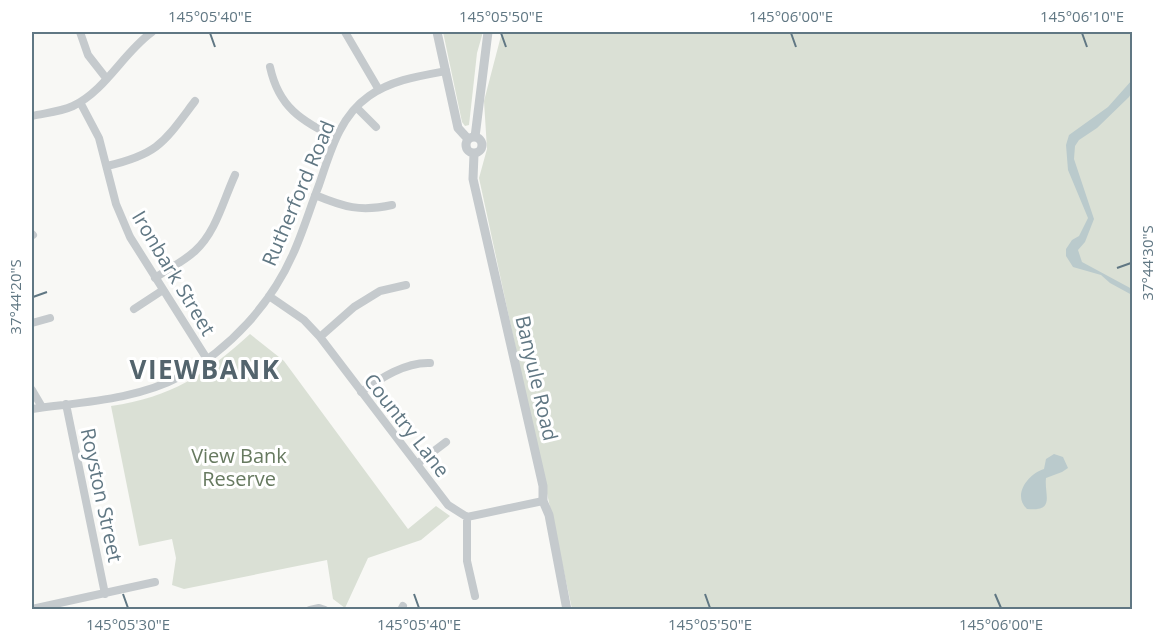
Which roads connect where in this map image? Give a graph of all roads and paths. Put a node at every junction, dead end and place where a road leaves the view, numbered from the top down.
1 (80, 32) edge
2 (152, 32) edge
3 (345, 32) edge
4 (437, 32) edge
5 (488, 32) edge
6 (270, 67) dead end
7 (446, 70) junction
8 (106, 78) junction
9 (379, 90) junction
10 (195, 101) dead end
11 (80, 102) junction
12 (357, 108) junction
13 (32, 116) edge
14 (376, 127) dead end
15 (336, 138) junction
16 (471, 138) junction
17 (107, 166) junction
18 (235, 175) dead end
19 (315, 195) junction
20 (392, 205) dead end
21 (155, 278) junction
22 (406, 285) dead end
23 (163, 290) junction
24 (269, 296) junction
25 (134, 309) dead end
26 (50, 318) dead end
27 (32, 323) edge
28 (320, 337) junction
29 (207, 360) junction
30 (430, 363) dead end
31 (32, 390) edge
32 (361, 392) junction
33 (66, 404) junction
34 (42, 407) junction
35 (32, 409) edge
36 (446, 442) dead end
37 (417, 464) junction
38 (543, 501) junction
39 (467, 517) junction
40 (155, 582) dead end
41 (105, 594) junction
42 (475, 596) dead end
43 (32, 609) edge
44 (309, 609) edge
45 (325, 609) edge
46 (567, 609) edge

1 - 8 street
2 - 8 street
3 - 9 street
4 - 7 street
5 - 16 street
6 - 15 street
7 - 9 street, Rutherford Road
7 - 16 street
8 - 11 street
9 - 12 street, Rutherford Road
10 - 17 street
11 - 13 street
11 - 17 street, Ironbark Street
12 - 14 street
12 - 15 street, Rutherford Road
15 - 19 street, Rutherford Road
16 - 38 street, Banyule Road
17 - 21 street, Ironbark Street
18 - 21 street
19 - 20 street
19 - 24 street, Rutherford Road
21 - 23 street, Ironbark Street
22 - 28 street
23 - 25 street
23 - 29 street, Ironbark Street
24 - 28 street, Country Lane
24 - 29 street, Rutherford Road
26 - 27 street
28 - 32 street, Country Lane
29 - 33 street, Rutherford Road
30 - 32 street
31 - 34 street
32 - 37 street, Country Lane
33 - 34 street, Rutherford Road
33 - 41 street, Royston Street
34 - 35 street, Rutherford Road
36 - 37 street
37 - 39 street, Country Lane
38 - 39 street
38 - 46 street, Banyule Road
39 - 42 street
40 - 41 street
41 - 43 street
44 - 45 street

